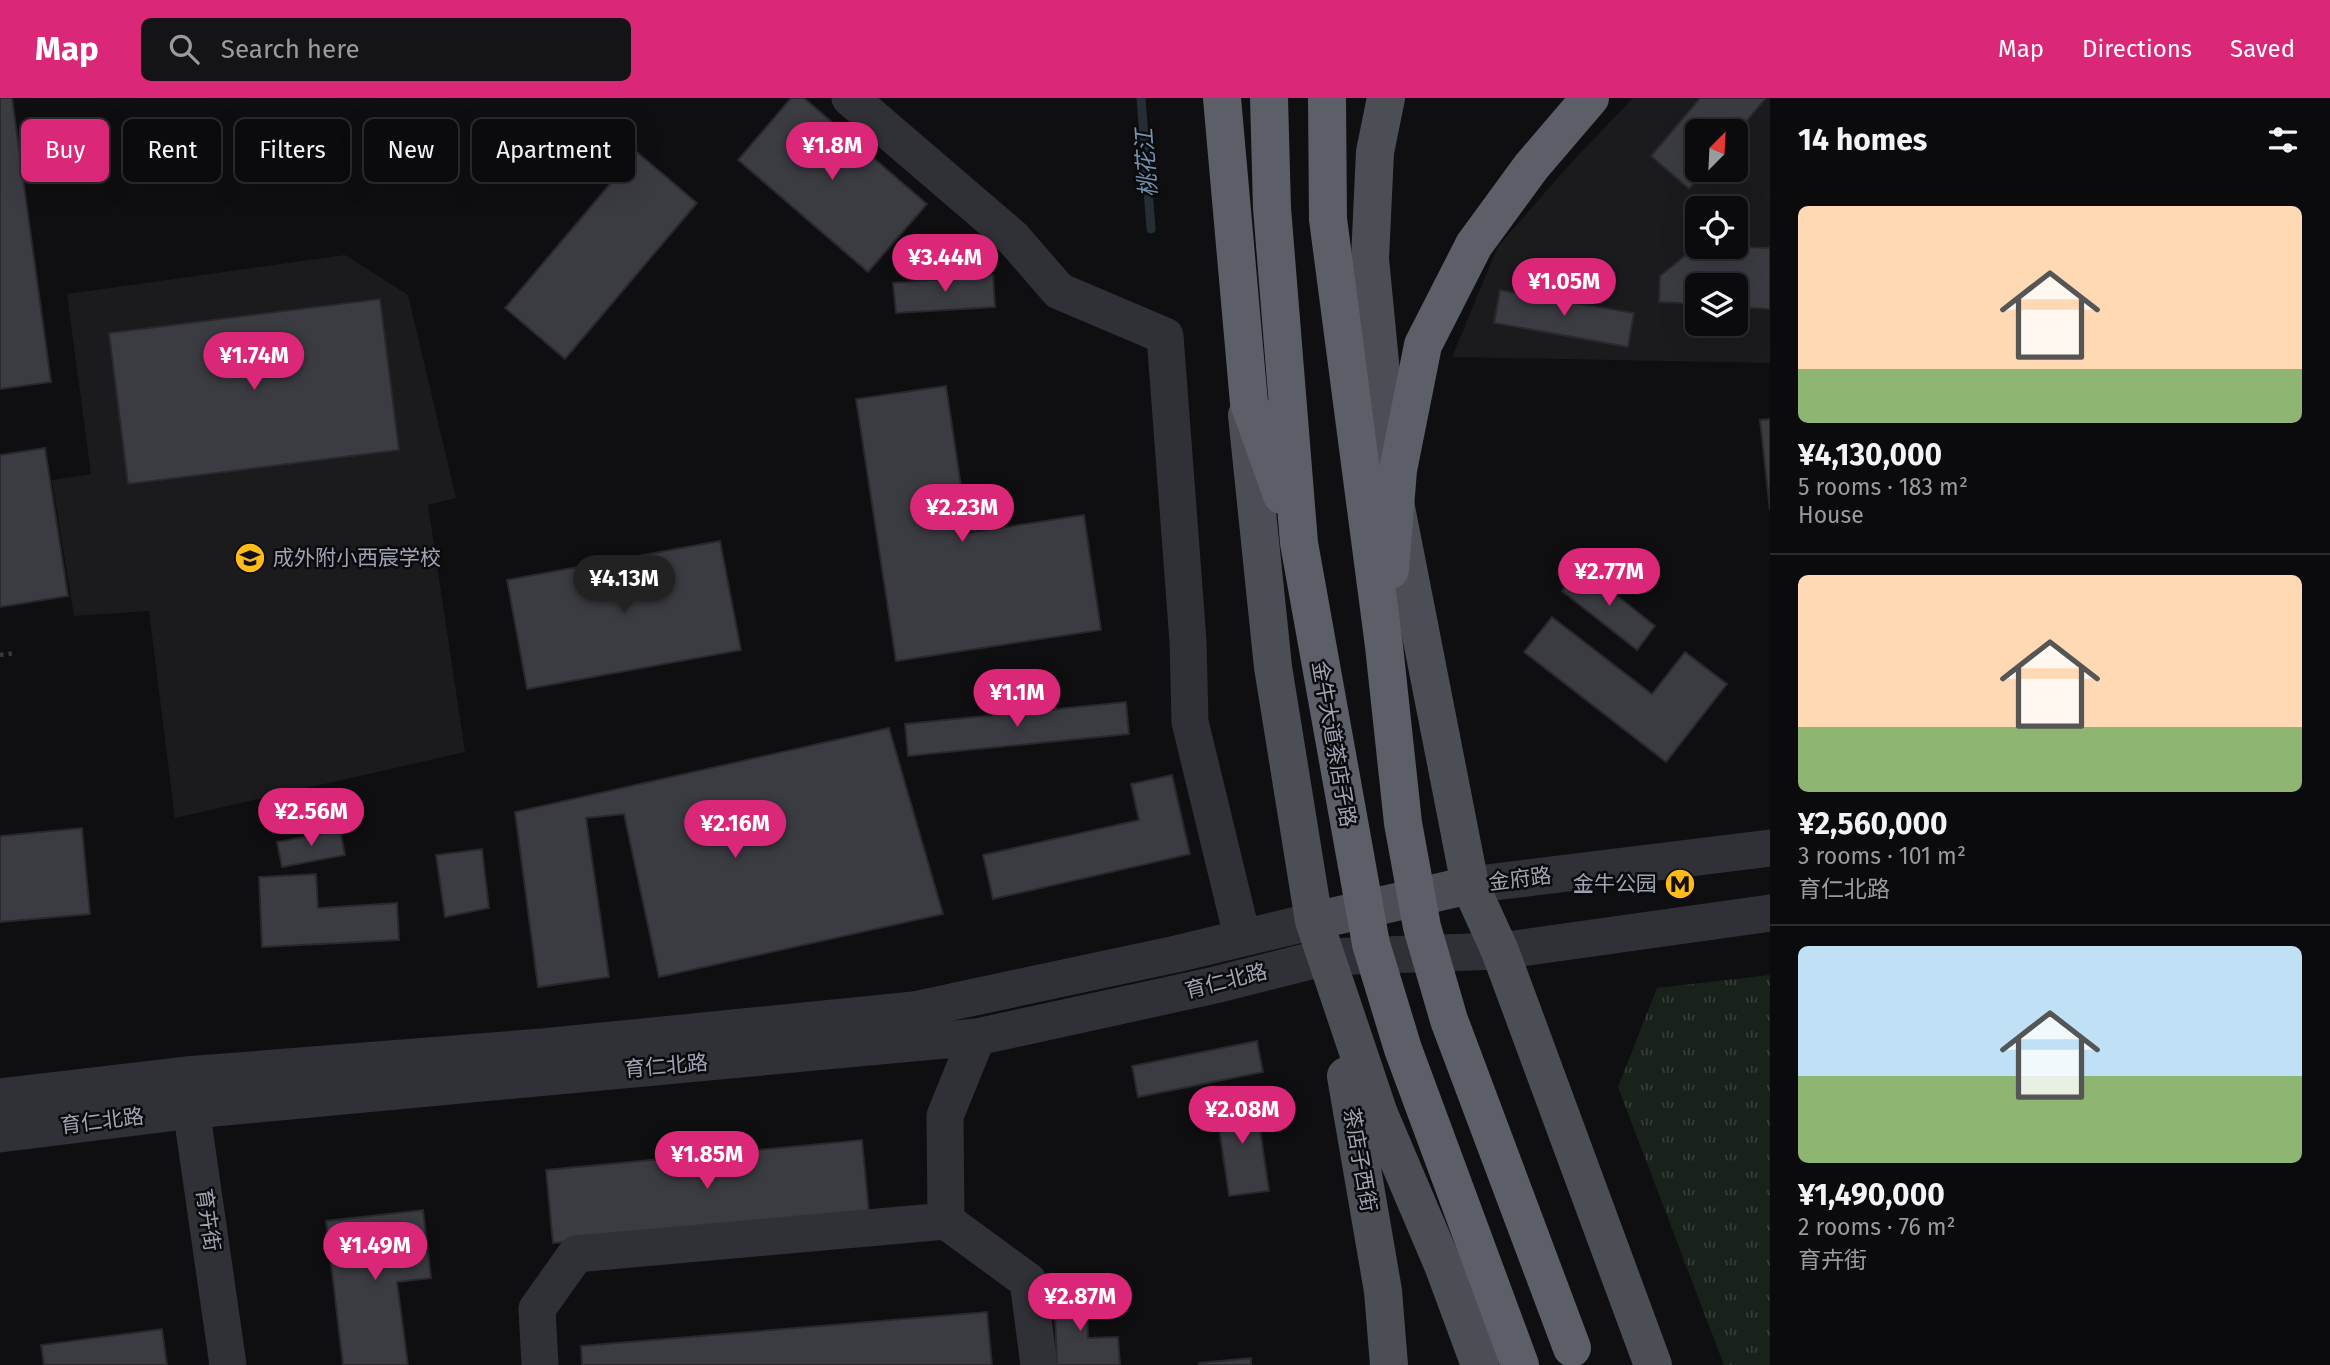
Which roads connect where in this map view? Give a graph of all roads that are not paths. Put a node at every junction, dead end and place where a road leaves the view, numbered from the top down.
1 (850, 98) edge
2 (1222, 98) edge
3 (1229, 98) edge
4 (1269, 98) edge
5 (1327, 98) edge
6 (1385, 98) edge
7 (1590, 98) edge
8 (1299, 543) junction
9 (1384, 646) junction
10 (1770, 848) edge
11 (1470, 885) junction
12 (1770, 912) edge
13 (1314, 921) junction
14 (1242, 936) junction
15 (1500, 951) junction
16 (1326, 957) junction
17 (977, 1037) junction
18 (189, 1093) junction
19 (0, 1097) edge
20 (0, 1134) edge
21 (946, 1221) junction
22 (1572, 1348) dead end
23 (228, 1365) edge
24 (540, 1365) edge
25 (1039, 1365) edge
26 (1389, 1365) edge
27 (1480, 1365) edge
28 (1520, 1365) edge
29 (1653, 1365) edge

1 - 14 street
2 - 8 highway, bridge
3 - 13 main road
4 - 8 highway, 金牛大道茶店子路, bridge
5 - 9 highway, bridge
6 - 11 main road
7 - 9 highway, bridge
8 - 28 highway, 金牛大道茶店子路, bridge
9 - 22 highway, bridge
10 - 11 street, 金府路
11 - 13 main road, 金府路
11 - 15 main road
12 - 15 street
13 - 14 street
13 - 16 main road
14 - 18 street
15 - 16 street
15 - 29 main road
16 - 17 street, 育仁北路
16 - 26 main road, 茶店子西街
16 - 27 main road
17 - 18 street, 育仁北路
17 - 21 street
18 - 19 street
18 - 20 street, 育仁北路
18 - 23 street, 育卉街
21 - 24 street
21 - 25 street

